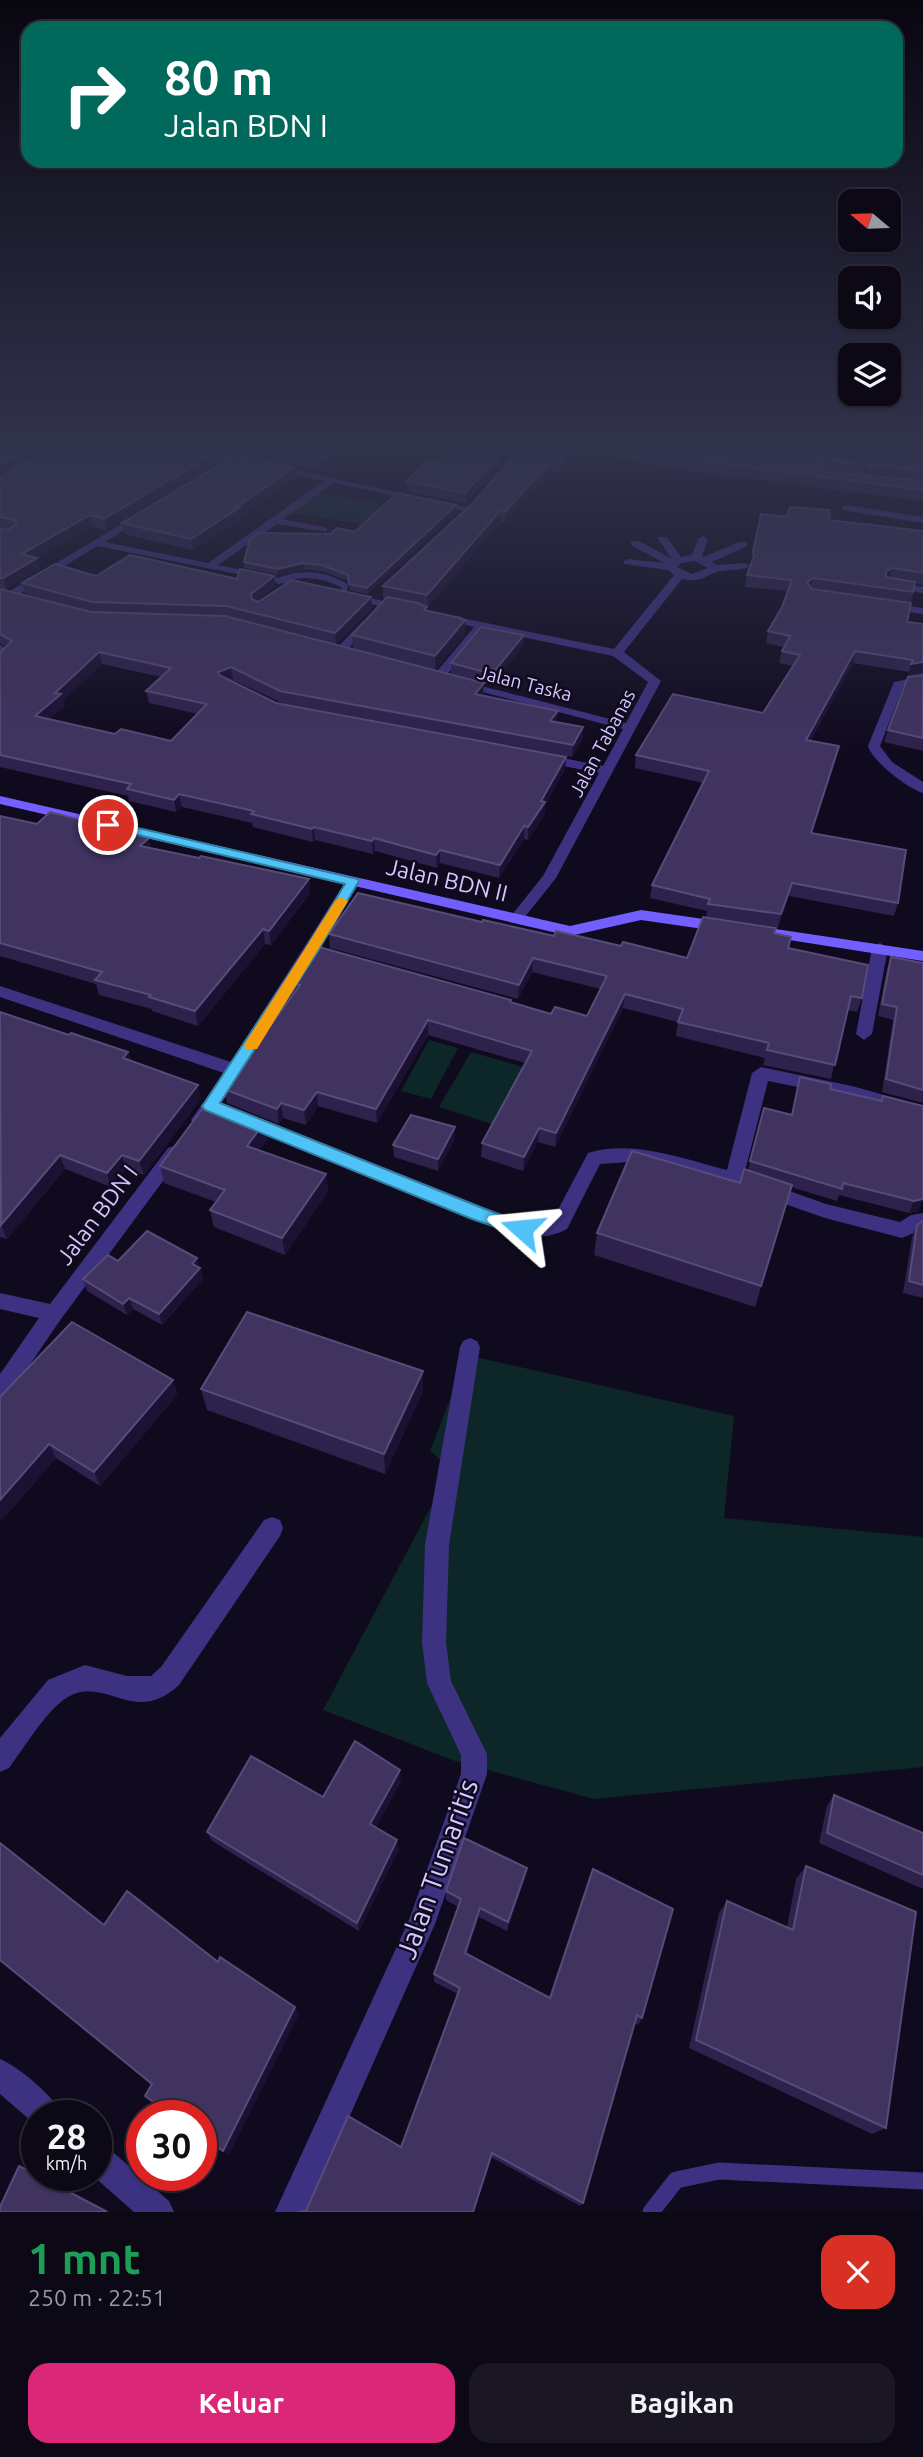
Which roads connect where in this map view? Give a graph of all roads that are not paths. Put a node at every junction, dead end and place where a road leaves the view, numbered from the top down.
1 (92, 545) edge
2 (107, 545) edge
3 (239, 545) edge
4 (639, 545) edge
5 (666, 545) edge
6 (704, 545) edge
7 (740, 545) edge
8 (628, 562) dead end
9 (705, 562) junction
10 (210, 566) junction
11 (675, 566) junction
12 (745, 566) dead end
13 (890, 585) edge
14 (923, 590) edge
15 (380, 591) dead end
16 (4, 595) edge
17 (371, 600) junction
18 (32, 602) edge
19 (385, 604) junction
20 (885, 606) edge
21 (923, 611) edge
22 (481, 626) junction
23 (0, 649) edge
24 (340, 651) edge
25 (617, 653) junction
26 (0, 661) edge
27 (923, 680) edge
28 (632, 728) junction
29 (527, 755) edge
30 (882, 761) junction
31 (923, 768) edge
32 (608, 771) junction
33 (923, 789) edge
34 (0, 800) edge
35 (353, 881) junction
36 (516, 919) junction
37 (880, 948) junction
38 (923, 956) edge
39 (0, 991) edge
40 (864, 1034) dead end
41 (235, 1070) junction
42 (210, 1106) junction
43 (923, 1112) edge
44 (734, 1179) junction
45 (923, 1221) edge
46 (0, 1301) edge
47 (54, 1313) junction
48 (470, 1347) dead end
49 (0, 1391) edge
50 (272, 1528) dead end
51 (0, 1759) edge
52 (2, 2081) edge
53 (27, 2100) edge
54 (112, 2172) edge
55 (923, 2181) edge
56 (158, 2212) edge
57 (291, 2212) edge
58 (651, 2212) edge

1 - 16 street
2 - 10 street, Jalan Tabanas
3 - 10 street
4 - 11 street
5 - 11 street
6 - 9 street
7 - 9 street
8 - 11 street
9 - 11 street
9 - 11 street
9 - 12 street
10 - 17 street, Jalan Tabanas
11 - 25 street
13 - 14 street
15 - 17 street
16 - 18 street
17 - 19 street, Jalan Tabanas
19 - 22 street, Jalan Tabanas
19 - 24 street
20 - 21 lane
22 - 25 street, Jalan Tabanas
22 - 28 street, Jalan Taska
23 - 26 street
25 - 28 street, Jalan Tabanas
27 - 30 street
28 - 32 street, Jalan Tabanas
29 - 32 street
30 - 31 street
30 - 33 street
32 - 36 street, Jalan Tabanas
34 - 35 street, Jalan BDN II
35 - 36 street, Jalan BDN II
35 - 41 street, Jalan BDN I
36 - 37 street, Jalan BDN II
37 - 38 street, Jalan BDN II
37 - 40 street
39 - 41 street
41 - 42 street, Jalan BDN I
42 - 44 street
42 - 47 street, Jalan BDN I
43 - 44 street
44 - 45 street
46 - 47 street
47 - 49 street, Jalan BDN I
48 - 57 street, Jalan Tumaritis
50 - 51 street
52 - 53 street
54 - 56 street
55 - 58 lane

